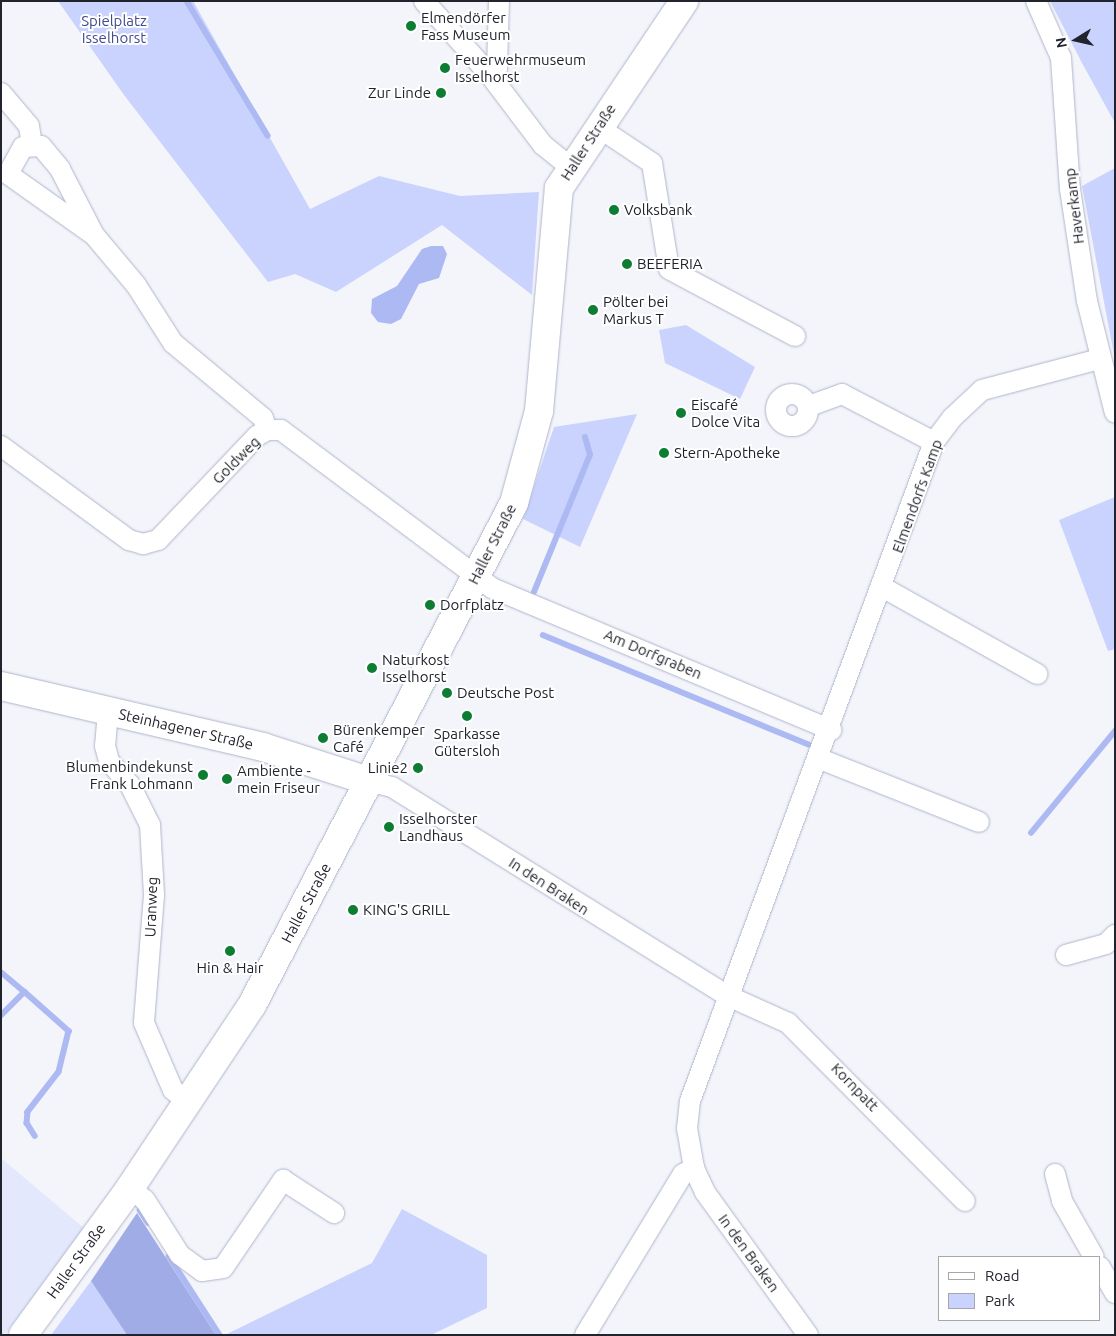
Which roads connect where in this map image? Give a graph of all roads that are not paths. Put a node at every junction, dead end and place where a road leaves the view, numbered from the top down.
1 (424, 1) edge
2 (499, 1) edge
3 (684, 1) edge
4 (1036, 1) edge
5 (490, 75) junction
6 (1, 92) edge
7 (598, 127) junction
8 (32, 144) junction
9 (570, 166) junction
10 (94, 235) junction
11 (795, 336) dead end
12 (1099, 359) junction
13 (809, 406) dead end
14 (1115, 412) edge
15 (267, 430) junction
16 (934, 442) junction
17 (1, 446) edge
18 (475, 578) junction
19 (884, 588) junction
20 (1037, 674) dead end
21 (1, 686) edge
22 (108, 712) junction
23 (831, 730) junction
24 (820, 759) junction
25 (368, 781) junction
26 (979, 822) dead end
27 (1115, 935) edge
28 (1066, 954) dead end
29 (728, 996) junction
30 (188, 1102) junction
31 (694, 1168) junction
32 (1055, 1174) dead end
33 (130, 1188) junction
34 (965, 1201) dead end
35 (334, 1213) dead end
36 (1093, 1256) edge
37 (1101, 1269) edge
38 (1115, 1293) edge
39 (23, 1335) edge
40 (585, 1335) edge
41 (808, 1335) edge

1 - 5 street
2 - 5 street
3 - 7 street, Haller Straße
4 - 12 street, Haverkamp
5 - 9 street
6 - 8 street
7 - 9 street, Haller Straße
7 - 11 street
8 - 10 street
8 - 10 street
9 - 18 street, Haller Straße
10 - 15 street
12 - 14 street, Haverkamp
12 - 16 street, Elmendorfs Kamp
13 - 16 street
15 - 17 street, Goldweg
15 - 18 street, Goldweg
16 - 19 street, Elmendorfs Kamp
18 - 23 street, Am Dorfgraben
18 - 25 street, Haller Straße
19 - 20 street
19 - 23 street, Elmendorfs Kamp
21 - 22 street, Steinhagener Straße
22 - 25 street, Steinhagener Straße
22 - 30 street, Uranweg
23 - 24 street, In den Braken
24 - 26 street
24 - 29 street, In den Braken
25 - 29 street, In den Braken
25 - 30 street, Haller Straße
27 - 28 street
29 - 31 street, In den Braken
29 - 34 street, Kornpatt
30 - 33 street, Haller Straße
31 - 40 street
31 - 41 street, In den Braken
32 - 36 street
33 - 35 street
33 - 39 street, Haller Straße
37 - 38 street

